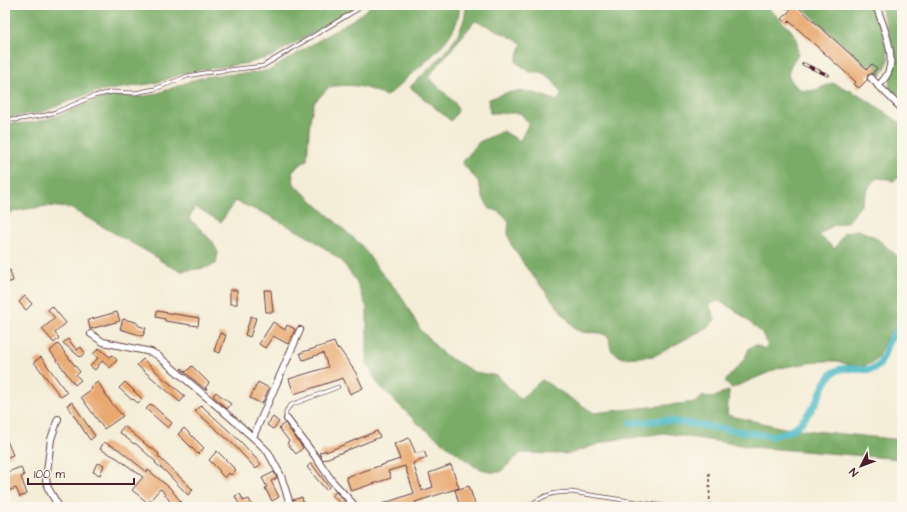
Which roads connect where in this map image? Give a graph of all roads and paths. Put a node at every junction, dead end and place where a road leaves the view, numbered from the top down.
1 (363, 5) edge
2 (876, 5) edge
3 (871, 78) dead end
4 (878, 86) junction
5 (902, 109) edge
6 (5, 118) edge
7 (300, 330) dead end
8 (91, 334) dead end
9 (338, 387) dead end
10 (58, 418) dead end
11 (288, 419) joint
12 (253, 437) junction
13 (709, 473) dead end
14 (59, 507) edge
15 (291, 507) edge
16 (356, 507) edge
17 (527, 507) edge
18 (663, 507) edge
19 (670, 507) edge
20 (710, 507) edge

1 - 6 lane
2 - 4 street
3 - 4 street
4 - 5 street
7 - 12 street
8 - 12 street
9 - 11 lane
10 - 14 street
11 - 16 street
12 - 15 street
13 - 20 path
17 - 18 lane
18 - 19 lane

